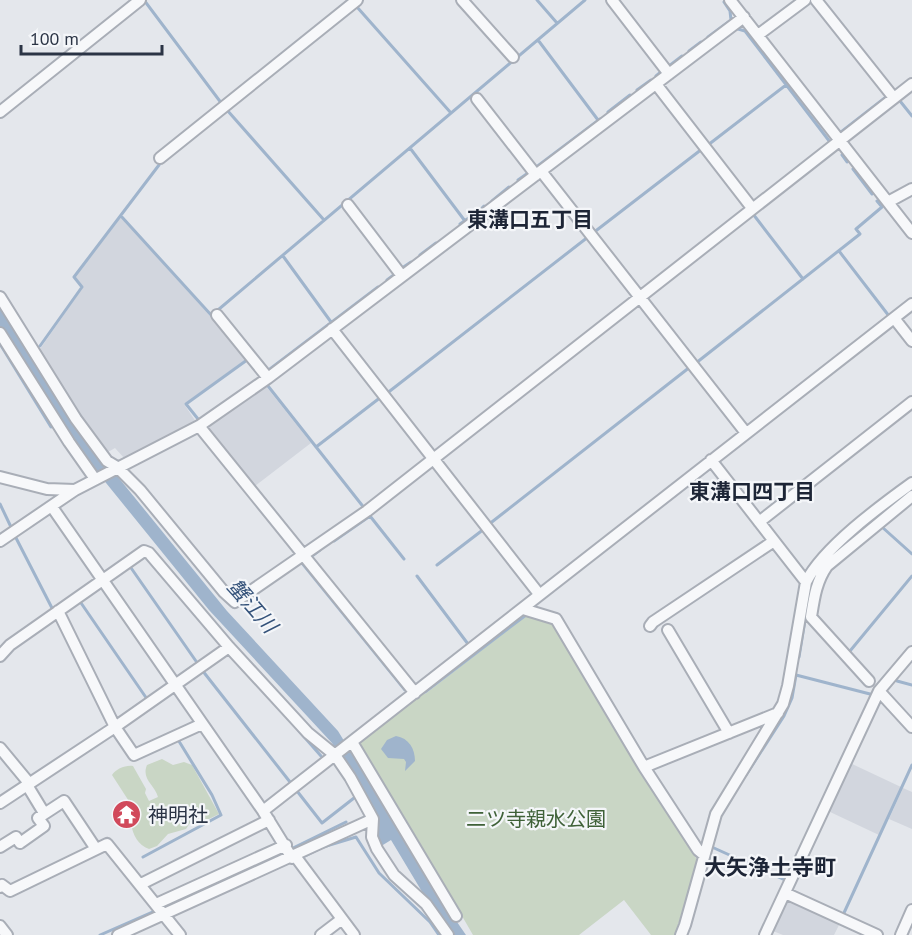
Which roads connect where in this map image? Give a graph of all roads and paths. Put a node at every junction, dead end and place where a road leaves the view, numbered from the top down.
1 (140, 0) edge
2 (357, 0) edge
3 (462, 0) edge
4 (612, 0) edge
5 (730, 0) edge
6 (805, 0) edge
7 (816, 0) edge
8 (744, 18) junction
9 (758, 35) junction
10 (513, 57) dead end
11 (669, 74) junction
12 (656, 84) junction
13 (912, 84) edge
14 (894, 98) junction
15 (477, 99) dead end
16 (0, 112) edge
17 (840, 140) junction
18 (160, 158) dead end
19 (538, 173) junction
20 (912, 189) edge
21 (888, 202) junction
22 (348, 205) dead end
23 (752, 208) junction
24 (912, 233) edge
25 (402, 276) junction
26 (0, 297) edge
27 (640, 297) junction
28 (912, 304) edge
29 (217, 315) dead end
30 (894, 318) junction
31 (332, 329) junction
32 (0, 333) edge
33 (912, 341) edge
34 (268, 378) junction
35 (912, 402) edge
36 (199, 426) junction
37 (746, 433) junction
38 (433, 459) junction
39 (711, 460) junction
40 (116, 468) junction
41 (0, 477) edge
42 (97, 478) junction
43 (912, 483) edge
44 (75, 490) junction
45 (912, 496) edge
46 (52, 507) junction
47 (759, 522) junction
48 (0, 541) edge
49 (774, 541) junction
50 (304, 555) junction
51 (102, 580) junction
52 (806, 582) junction
53 (539, 594) junction
54 (523, 609) junction
55 (58, 611) junction
56 (650, 626) dead end
57 (668, 630) dead end
58 (229, 647) junction
59 (912, 652) edge
60 (0, 656) edge
61 (869, 681) dead end
62 (175, 686) junction
63 (882, 688) junction
64 (415, 693) junction
65 (778, 713) junction
66 (202, 724) junction
67 (115, 727) junction
68 (912, 727) edge
69 (729, 733) junction
70 (352, 742) junction
71 (0, 748) edge
72 (335, 755) junction
73 (644, 767) junction
74 (28, 784) junction
75 (0, 803) edge
76 (44, 813) junction
77 (266, 816) junction
78 (373, 819) junction
79 (0, 847) edge
80 (96, 849) junction
81 (290, 852) junction
82 (704, 855) junction
83 (141, 884) junction
84 (0, 887) edge
85 (785, 893) junction
86 (160, 909) junction
87 (912, 910) edge
88 (456, 915) dead end
89 (342, 919) junction
90 (0, 926) edge
91 (7, 935) edge
92 (118, 935) edge
93 (180, 935) edge
94 (321, 935) edge
95 (354, 935) edge
96 (448, 935) edge
97 (681, 935) edge
98 (765, 935) edge
99 (877, 935) edge
100 (901, 935) edge

1 - 16 street
2 - 18 street
3 - 10 street
4 - 11 street
5 - 8 street
6 - 9 street
7 - 14 street
8 - 9 street
8 - 11 street
9 - 17 street
11 - 12 street
12 - 19 street
12 - 23 street
13 - 14 street
14 - 17 street
15 - 19 street
17 - 21 street
17 - 23 street
19 - 25 street
19 - 27 street
20 - 21 street
21 - 24 street
22 - 25 street
23 - 27 street
25 - 31 street
26 - 40 street
27 - 37 street
27 - 38 street
28 - 30 street
29 - 34 street
30 - 33 street
30 - 37 street
31 - 34 street
31 - 38 street
32 - 42 street
34 - 36 street
35 - 47 street
36 - 40 street
36 - 50 street
37 - 39 street
38 - 50 street
38 - 53 street
39 - 47 street
39 - 53 street
40 - 42 street
40 - 50 street
41 - 44 street
42 - 44 street
43 - 52 street
44 - 46 street
45 - 61 street
46 - 48 street
46 - 51 street
47 - 49 street
49 - 52 street
49 - 56 street
50 - 64 street
51 - 55 street
51 - 58 street
51 - 62 street
52 - 65 street
53 - 54 street
54 - 64 street
54 - 73 street
55 - 60 street
55 - 67 street
57 - 69 street
58 - 62 street
58 - 72 street
59 - 63 street
62 - 66 street
62 - 67 street
63 - 68 street
63 - 85 street
64 - 70 street
65 - 69 street
65 - 82 street
66 - 67 street
66 - 77 street
67 - 74 street
69 - 73 street
70 - 72 street
70 - 88 street
71 - 74 street
72 - 77 street
72 - 78 street
73 - 82 street
74 - 75 street
74 - 76 street
76 - 79 street
76 - 80 street
77 - 81 street
77 - 83 street
78 - 81 street
78 - 96 street
80 - 83 street
80 - 84 street
81 - 86 street
81 - 89 street
82 - 97 street
83 - 86 street
85 - 98 street
85 - 99 street
86 - 92 street
86 - 93 street
87 - 100 street
89 - 94 street
89 - 95 street
90 - 91 street

